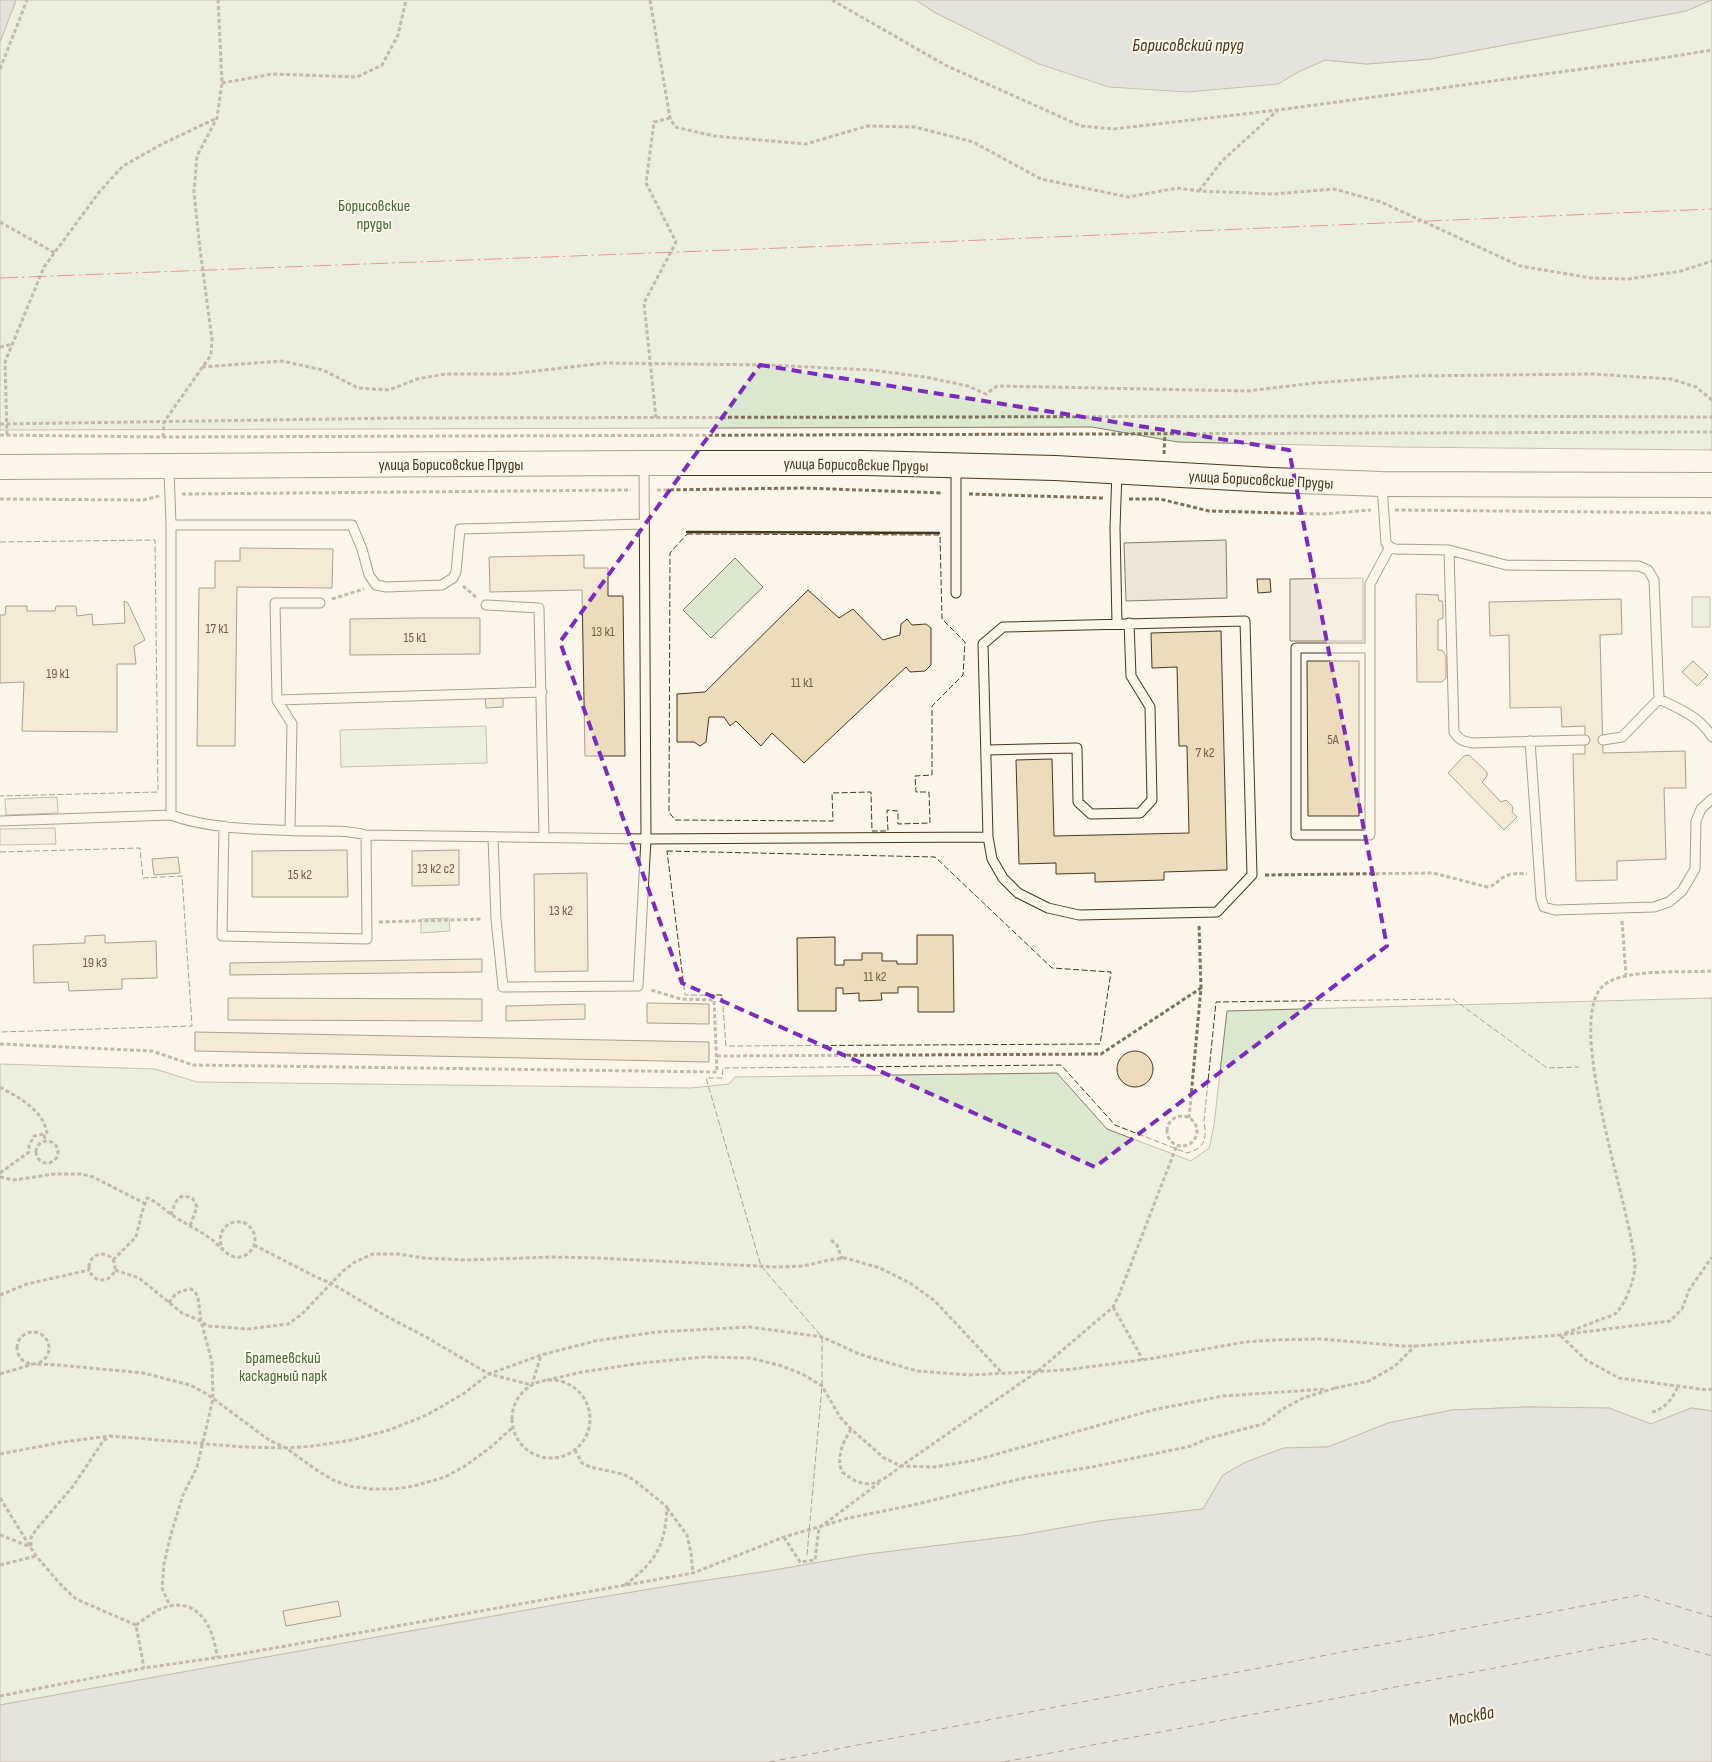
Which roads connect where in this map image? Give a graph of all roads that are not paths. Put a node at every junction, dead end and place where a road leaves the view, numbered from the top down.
1 (644, 462) junction
2 (169, 465) junction
3 (956, 465) junction
4 (0, 467) edge
5 (1117, 471) junction
6 (1382, 484) junction
7 (1712, 485) edge
8 (643, 524) junction
9 (171, 525) junction
10 (1390, 547) junction
11 (1449, 550) junction
12 (956, 593) dead end
13 (320, 603) road end
14 (486, 605) road end
15 (1130, 623) junction
16 (1117, 624) junction
17 (1370, 648) junction
18 (542, 692) junction
19 (277, 700) junction
20 (1659, 700) junction
21 (1712, 737) edge
22 (1585, 740) dead end
23 (1603, 740) dead end
24 (1530, 741) junction
25 (986, 750) junction
26 (1712, 799) edge
27 (171, 815) junction
28 (0, 821) edge
29 (224, 826) junction
30 (290, 830) junction
31 (366, 834) junction
32 (493, 837) junction
33 (544, 837) junction
34 (988, 837) junction
35 (646, 839) junction

1 - 2 main road, улица Борисовские Пруды
1 - 3 main road, улица Борисовские Пруды
1 - 8 lane
2 - 4 main road, улица Борисовские Пруды
2 - 9 lane
3 - 5 main road, улица Борисовские Пруды
3 - 12 lane
5 - 6 main road, улица Борисовские Пруды
5 - 16 lane
6 - 7 main road, улица Борисовские Пруды
6 - 10 lane
8 - 9 lane
8 - 35 lane
9 - 27 lane
10 - 11 lane
10 - 17 lane
11 - 20 lane
11 - 24 lane
13 - 19 lane
14 - 18 lane
15 - 16 lane
15 - 25 lane
15 - 34 lane
16 - 25 lane
17 - 17 lane
18 - 19 lane
18 - 33 lane
19 - 30 lane
20 - 21 lane
20 - 23 lane
22 - 24 lane
24 - 26 lane
25 - 34 lane
27 - 28 lane
27 - 29 lane
29 - 30 lane
29 - 31 lane
30 - 31 lane
31 - 32 lane
32 - 33 lane
32 - 35 lane
33 - 35 lane
34 - 35 lane

